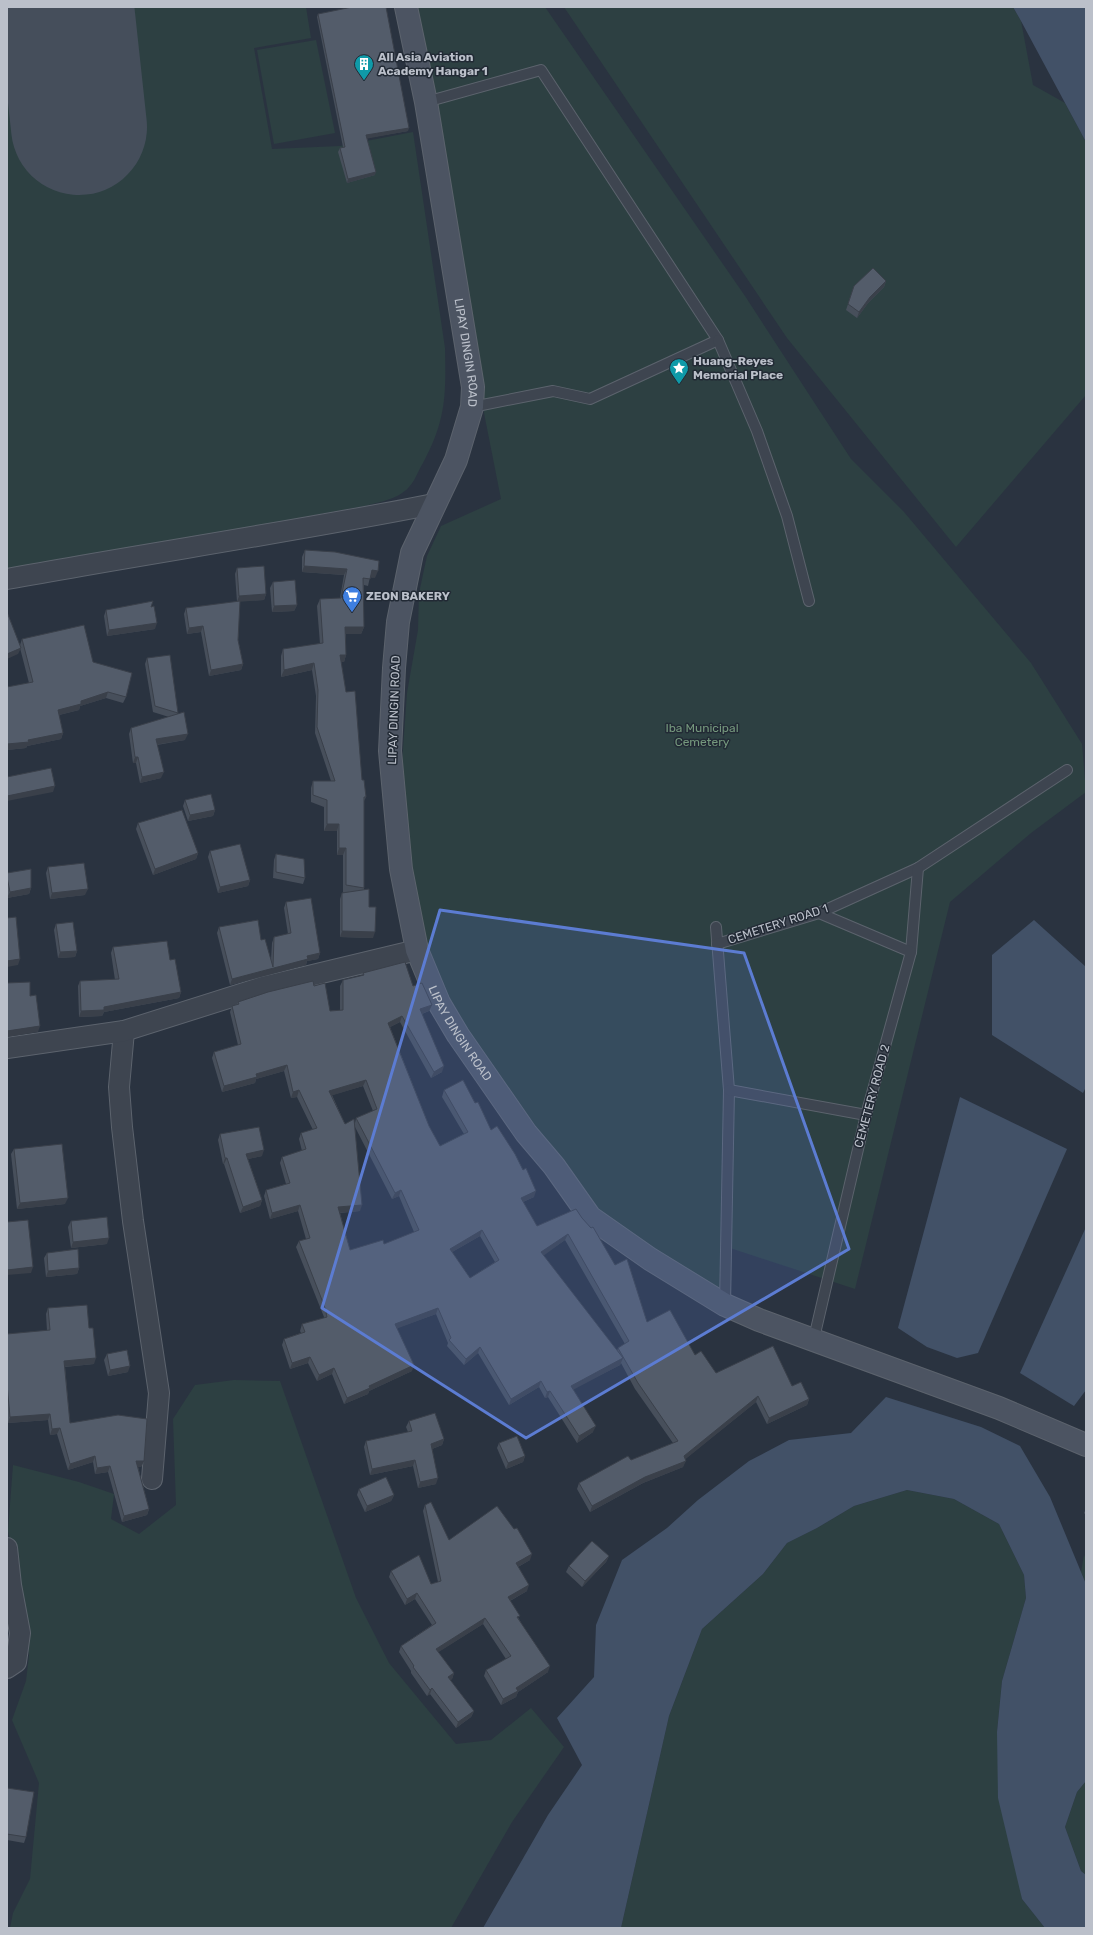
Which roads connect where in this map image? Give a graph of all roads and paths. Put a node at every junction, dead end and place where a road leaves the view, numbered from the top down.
1 (406, 7) edge
2 (426, 102) junction
3 (718, 340) junction
4 (472, 407) junction
5 (434, 504) junction
6 (7, 579) edge
7 (809, 601) dead end
8 (1067, 770) dead end
9 (918, 868) junction
10 (819, 913) junction
11 (716, 927) dead end
12 (716, 944) junction
13 (417, 950) junction
14 (912, 952) junction
15 (124, 1032) junction
16 (7, 1048) edge
17 (729, 1090) junction
18 (866, 1115) junction
19 (725, 1305) junction
20 (814, 1338) junction
21 (1086, 1445) edge
22 (152, 1479) dead end
23 (7, 1548) edge
24 (7, 1668) edge

1 - 2 street, LIPAY DINGIN ROAD
2 - 3 lane
2 - 4 street, LIPAY DINGIN ROAD
3 - 4 lane
3 - 7 lane
4 - 5 street, LIPAY DINGIN ROAD
5 - 6 street
5 - 13 street, LIPAY DINGIN ROAD
8 - 9 lane, CEMETERY ROAD 1
9 - 10 lane, CEMETERY ROAD 1
9 - 14 lane, CEMETERY ROAD 2
10 - 12 lane, CEMETERY ROAD 1
10 - 14 lane
11 - 12 lane
12 - 17 lane, CEMETERY ROAD 1
13 - 15 street
13 - 19 street, LIPAY DINGIN ROAD
14 - 18 lane, CEMETERY ROAD 2
15 - 16 street
15 - 22 street
17 - 18 lane
17 - 19 lane, CEMETERY ROAD 1
18 - 20 lane, CEMETERY ROAD 2
19 - 20 street, LIPAY DINGIN ROAD
20 - 21 street, LIPAY DINGIN ROAD
23 - 24 street

